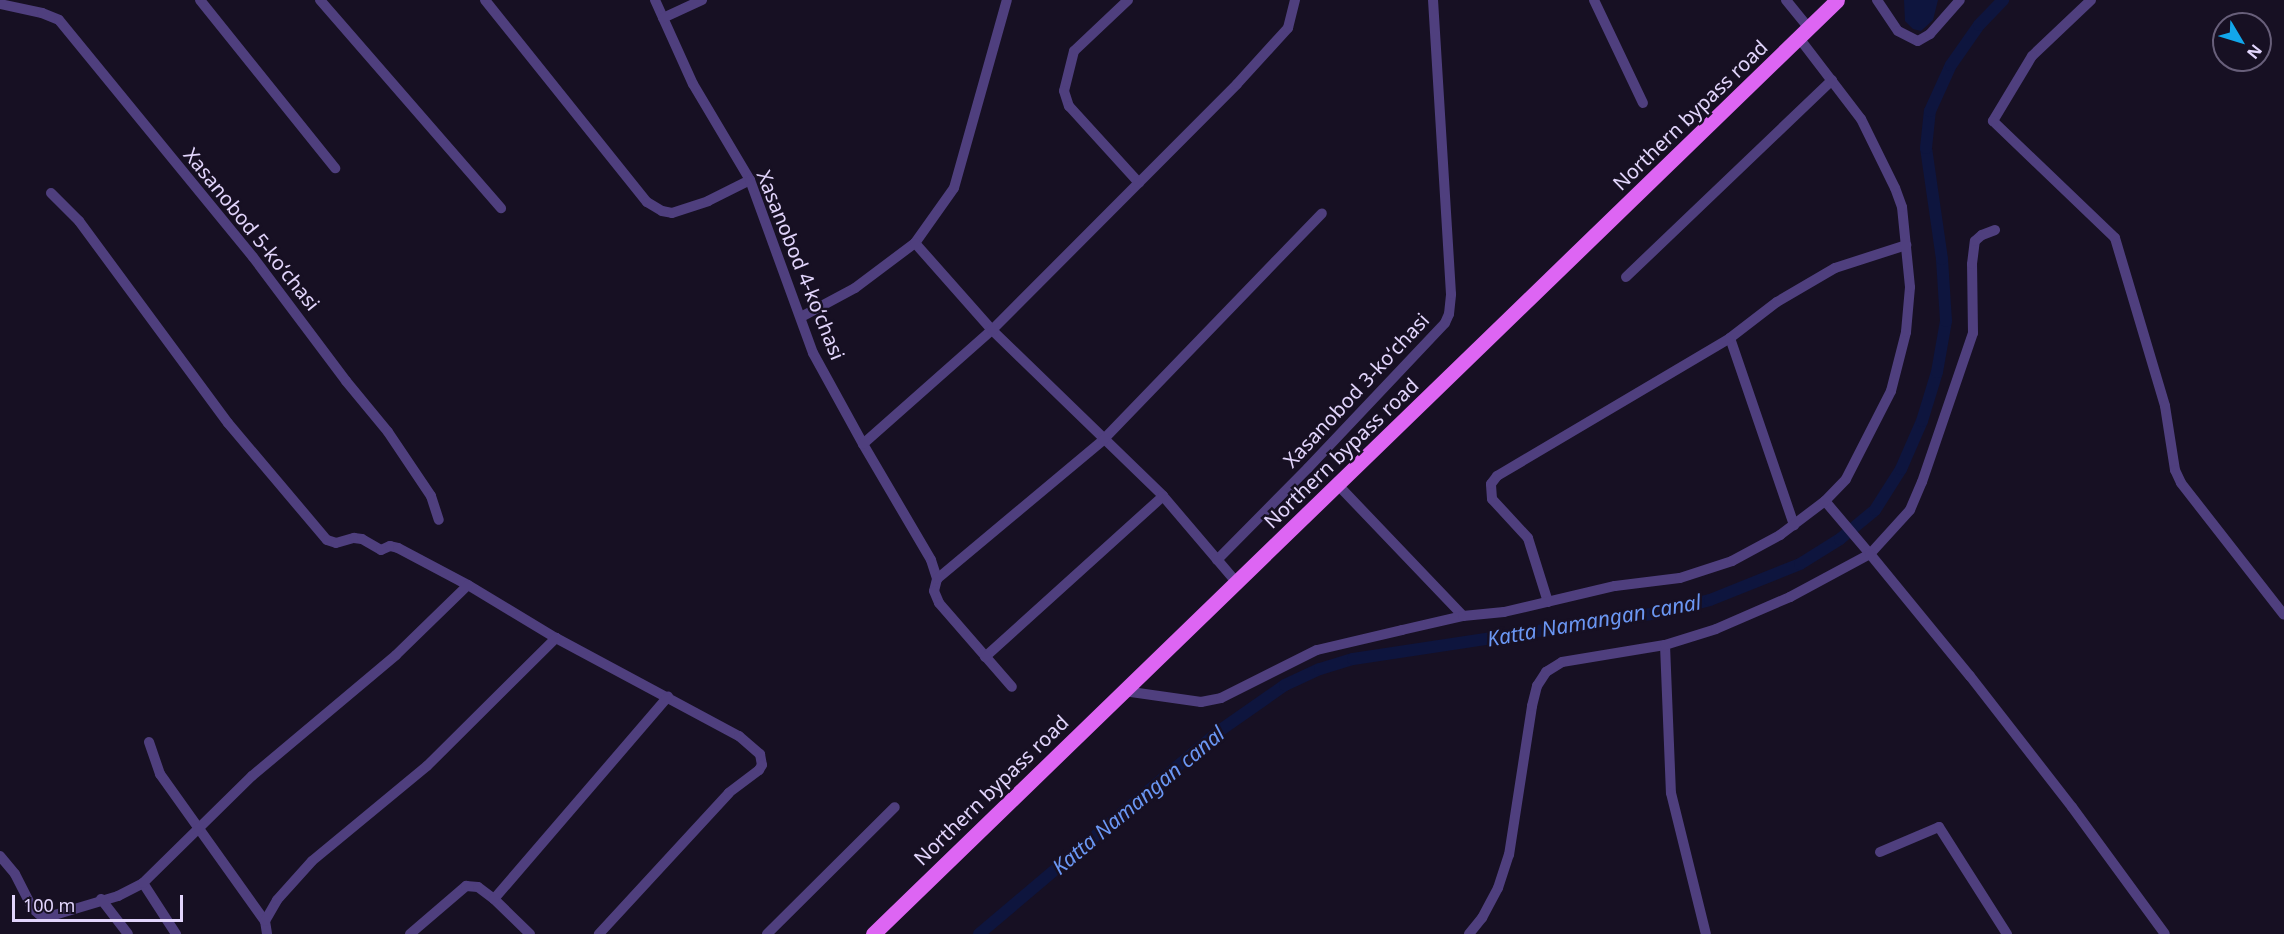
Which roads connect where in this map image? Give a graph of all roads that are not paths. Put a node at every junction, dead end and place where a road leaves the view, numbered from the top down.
1 (200, 0) edge
2 (320, 0) edge
3 (485, 0) edge
4 (655, 0) edge
5 (702, 0) edge
6 (1007, 0) edge
7 (1128, 0) edge
8 (1295, 0) edge
9 (1433, 0) edge
10 (1594, 0) edge
11 (1786, 0) edge
12 (1837, 0) edge
13 (1877, 0) edge
14 (1960, 0) edge
15 (2091, 0) edge
16 (0, 4) edge
17 (663, 18) junction
18 (1804, 33) junction
19 (1832, 80) junction
20 (1643, 103) dead end
21 (335, 168) dead end
22 (750, 180) junction
23 (1139, 183) junction
24 (51, 193) dead end
25 (501, 208) dead end
26 (1322, 213) dead end
27 (1995, 230) dead end
28 (915, 243) junction
29 (1906, 245) junction
30 (1626, 277) dead end
31 (801, 317) junction
32 (992, 330) junction
33 (1730, 338) junction
34 (1102, 440) junction
35 (863, 444) junction
36 (1338, 484) junction
37 (1163, 496) junction
38 (1828, 504) junction
39 (439, 520) dead end
40 (1794, 525) junction
41 (1870, 554) junction
42 (1217, 560) junction
43 (937, 579) junction
44 (1237, 583) junction
45 (468, 585) junction
46 (1548, 602) junction
47 (2284, 615) edge
48 (1463, 616) junction
49 (556, 638) junction
50 (1665, 645) junction
51 (985, 657) junction
52 (1012, 687) dead end
53 (1124, 691) junction
54 (668, 697) junction
55 (149, 742) dead end
56 (895, 807) dead end
57 (199, 827) junction
58 (1880, 852) dead end
59 (0, 856) edge
60 (143, 883) junction
61 (101, 899) junction
62 (494, 899) junction
63 (265, 921) junction
64 (128, 934) edge
65 (176, 934) edge
66 (267, 934) edge
67 (410, 934) edge
68 (530, 934) edge
69 (599, 934) edge
70 (767, 934) edge
71 (873, 934) edge
72 (1469, 934) edge
73 (1706, 934) edge
74 (2007, 934) edge
75 (2165, 934) edge

1 - 21 street
2 - 25 street
3 - 22 street
4 - 17 street, Xasanobod 4-koʻchasi
5 - 17 street
6 - 28 street
7 - 23 street
8 - 23 street
9 - 42 street, Xasanobod 3-koʻchasi
10 - 20 street
11 - 18 street
12 - 18 main road, Northern bypass road
13 - 14 street
15 - 47 street
16 - 39 street, Xasanobod 5-koʻchasi
17 - 22 street, Xasanobod 4-koʻchasi
18 - 19 street
18 - 36 main road, Northern bypass road
19 - 29 street
19 - 30 street
22 - 31 street, Xasanobod 4-koʻchasi
23 - 32 street
24 - 45 street
26 - 34 street
27 - 41 street
28 - 31 street
28 - 32 street
29 - 33 street
29 - 38 street
31 - 35 street, Xasanobod 4-koʻchasi
32 - 34 street
32 - 35 street
33 - 40 street
33 - 46 street
34 - 37 street
34 - 43 street
35 - 43 street, Xasanobod 4-koʻchasi
36 - 44 main road, Northern bypass road
36 - 48 street
37 - 42 street
37 - 51 street
38 - 40 street
38 - 41 street
40 - 46 street
41 - 50 street
41 - 75 street
42 - 44 street
43 - 51 street, Xasanobod 4-koʻchasi
44 - 53 main road, Northern bypass road
45 - 49 street
45 - 57 street
46 - 48 street
48 - 53 street
49 - 54 street
49 - 63 street
50 - 72 street
50 - 73 street
51 - 52 street, Xasanobod 4-koʻchasi
53 - 71 main road, Northern bypass road
54 - 62 street
54 - 69 street
55 - 57 street
56 - 70 street
57 - 60 street
57 - 63 street
58 - 74 street
59 - 61 street
60 - 61 street
60 - 65 street
61 - 64 street
62 - 67 street
62 - 68 street
63 - 66 street

